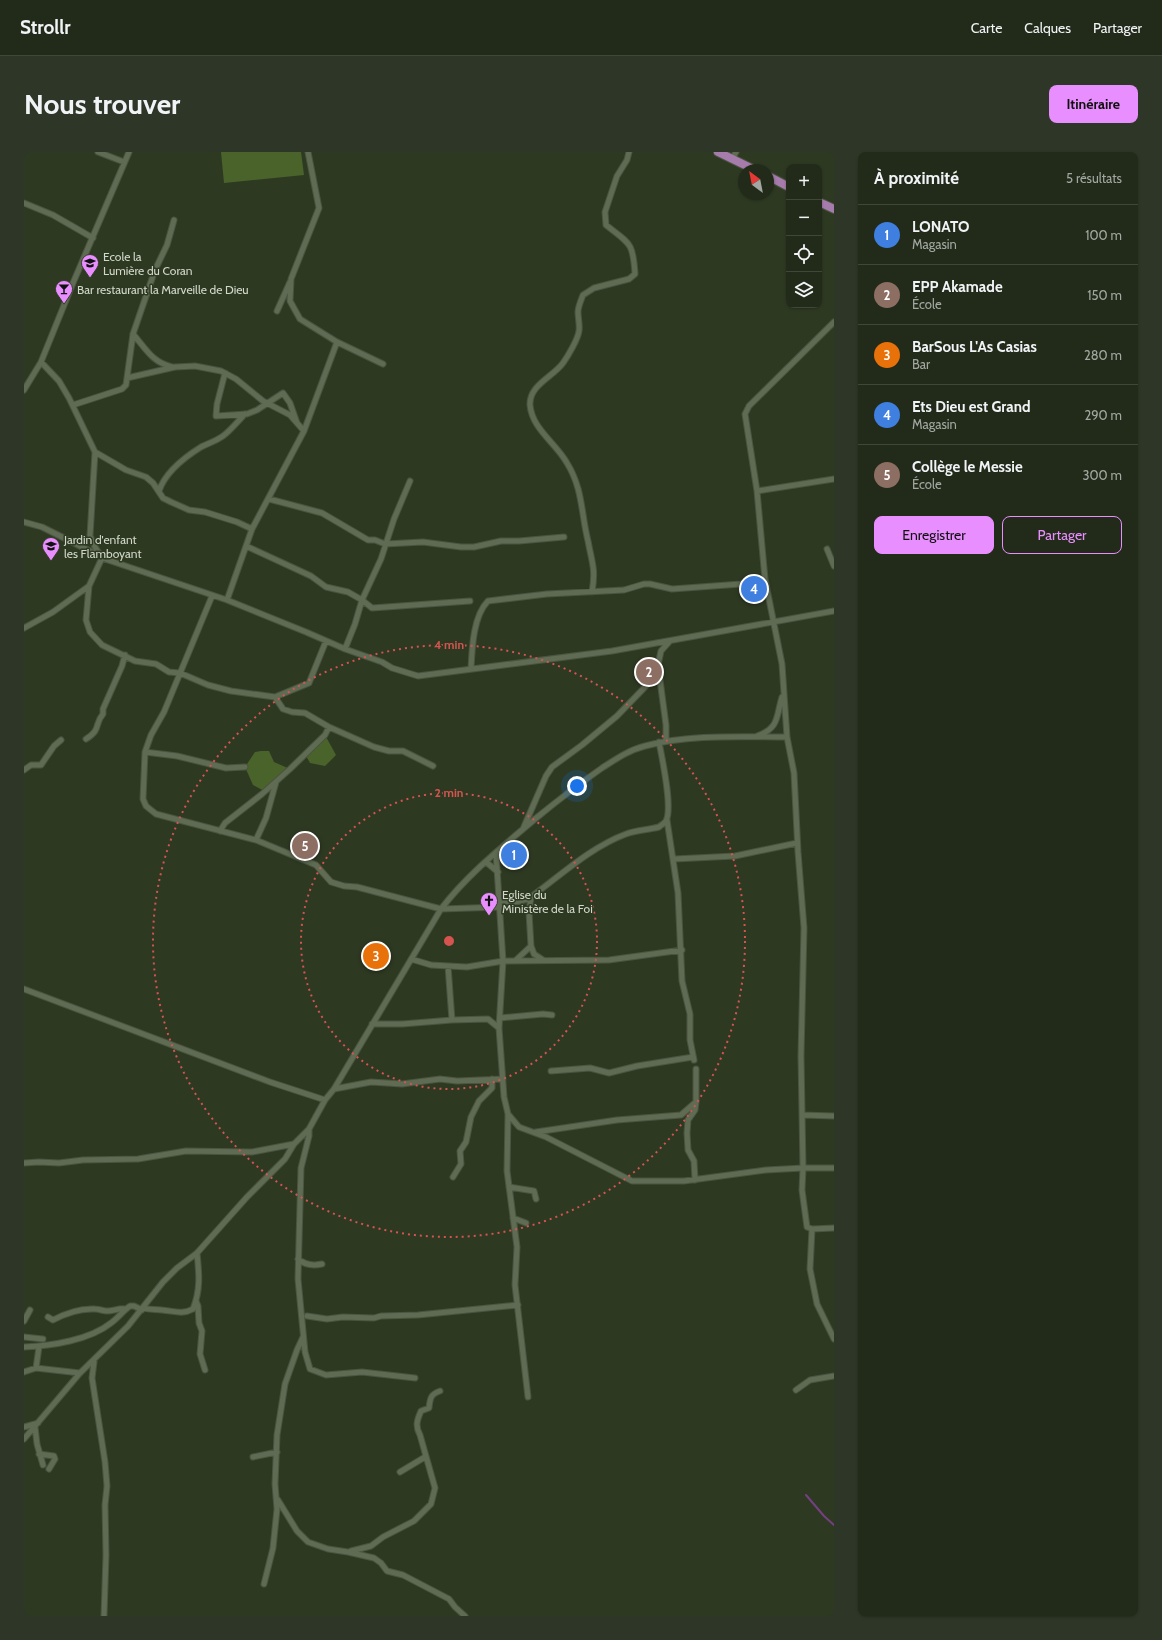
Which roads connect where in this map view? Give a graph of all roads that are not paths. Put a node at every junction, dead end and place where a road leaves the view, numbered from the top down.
1 (98, 152) edge
2 (129, 152) edge
3 (308, 152) edge
4 (629, 152) edge
5 (718, 152) edge
6 (734, 155) edge
7 (124, 162) junction
8 (747, 164) edge
9 (774, 179) edge
10 (786, 185) edge
11 (24, 203) edge
12 (822, 203) edge
13 (834, 209) edge
14 (174, 220) dead end
15 (93, 238) junction
16 (291, 279) junction
17 (277, 311) dead end
18 (834, 322) edge
19 (133, 334) junction
20 (337, 342) junction
21 (42, 362) junction
22 (383, 364) dead end
23 (175, 367) junction
24 (225, 373) junction
25 (127, 378) junction
26 (24, 390) edge
27 (267, 403) junction
28 (73, 405) junction
29 (245, 414) junction
30 (298, 424) junction
31 (304, 431) junction
32 (95, 452) junction
33 (834, 479) edge
34 (410, 481) dead end
35 (159, 491) junction
36 (757, 491) junction
37 (269, 499) junction
38 (24, 522) edge
39 (252, 529) junction
40 (564, 537) dead end
41 (385, 544) junction
42 (246, 546) junction
43 (827, 549) dead end
44 (102, 558) junction
45 (834, 566) edge
46 (765, 579) junction
47 (89, 586) junction
48 (592, 592) junction
49 (212, 596) junction
50 (227, 600) junction
51 (362, 600) junction
52 (470, 601) dead end
53 (834, 611) edge
54 (775, 622) junction
55 (24, 628) edge
56 (326, 641) junction
57 (670, 641) junction
58 (345, 649) junction
59 (125, 655) junction
60 (658, 665) junction
61 (471, 669) junction
62 (180, 673) junction
63 (783, 694) junction
64 (275, 697) junction
65 (329, 727) junction
66 (750, 737) junction
67 (786, 737) junction
68 (86, 738) dead end
69 (61, 740) dead end
70 (666, 741) junction
71 (659, 742) junction
72 (145, 752) junction
73 (245, 766) dead end
74 (432, 766) dead end
75 (24, 770) edge
76 (277, 781) junction
77 (667, 820) junction
78 (523, 830) junction
79 (220, 831) junction
80 (256, 840) junction
81 (797, 843) junction
82 (496, 853) junction
83 (674, 859) junction
84 (486, 862) junction
85 (498, 872) junction
86 (531, 897) junction
87 (499, 900) junction
88 (500, 907) junction
89 (441, 909) junction
90 (531, 946) junction
91 (682, 950) junction
92 (411, 959) junction
93 (516, 960) junction
94 (542, 960) junction
95 (503, 961) junction
96 (448, 966) junction
97 (24, 990) edge
98 (552, 1015) dead end
99 (500, 1016) junction
100 (452, 1020) junction
101 (488, 1020) junction
102 (372, 1024) junction
103 (499, 1028) junction
104 (696, 1069) dead end
105 (551, 1071) dead end
106 (492, 1079) junction
107 (502, 1079) junction
108 (334, 1089) junction
109 (325, 1100) junction
110 (696, 1102) junction
111 (508, 1114) junction
112 (802, 1115) junction
113 (834, 1116) edge
114 (309, 1129) junction
115 (535, 1132) junction
116 (294, 1144) junction
117 (24, 1163) edge
118 (803, 1168) junction
119 (834, 1168) edge
120 (453, 1177) dead end
121 (695, 1180) junction
122 (509, 1187) junction
123 (536, 1199) dead end
124 (513, 1218) junction
125 (526, 1223) dead end
126 (834, 1228) edge
127 (812, 1229) junction
128 (197, 1253) junction
129 (298, 1259) junction
130 (322, 1264) dead end
131 (196, 1301) junction
132 (518, 1305) junction
133 (125, 1309) junction
134 (142, 1309) junction
135 (30, 1310) dead end
136 (307, 1316) dead end
137 (48, 1317) dead end
138 (24, 1321) edge
139 (303, 1336) junction
140 (24, 1337) edge
141 (43, 1338) dead end
142 (834, 1339) edge
143 (24, 1347) edge
144 (39, 1347) junction
145 (94, 1362) junction
146 (36, 1368) junction
147 (205, 1370) dead end
148 (24, 1372) edge
149 (80, 1373) junction
150 (834, 1376) edge
151 (415, 1378) dead end
152 (796, 1390) dead end
153 (440, 1391) dead end
154 (528, 1397) dead end
155 (37, 1425) junction
156 (24, 1427) edge
157 (24, 1439) edge
158 (277, 1452) junction
159 (39, 1454) junction
160 (253, 1457) dead end
161 (425, 1457) junction
162 (43, 1465) dead end
163 (49, 1469) dead end
164 (400, 1472) dead end
165 (276, 1496) junction
166 (348, 1552) junction
167 (264, 1584) dead end
168 (104, 1616) edge
169 (466, 1616) edge

1 - 7 street
2 - 7 street
3 - 16 street
4 - 48 street
5 - 6 main road
6 - 8 main road
7 - 15 street
9 - 10 main road
11 - 15 street
12 - 13 main road
14 - 19 street
15 - 21 street
16 - 17 street
16 - 20 street
18 - 36 street
19 - 23 street
19 - 25 street
20 - 22 street
20 - 31 street
21 - 26 street
21 - 28 street
23 - 24 street
23 - 25 street
24 - 27 street
24 - 29 street
25 - 28 street
27 - 29 street
27 - 30 street
27 - 30 street
28 - 32 street
29 - 35 street
30 - 31 street
31 - 37 street
32 - 35 street
32 - 44 street
33 - 36 street
34 - 41 street
35 - 39 street
36 - 46 street
37 - 39 street
37 - 41 street
38 - 44 street
39 - 42 street
40 - 41 street
41 - 51 street
42 - 50 street
42 - 51 street
43 - 45 street
44 - 47 street
44 - 49 street
46 - 48 street
46 - 54 street
47 - 55 street
47 - 59 street
48 - 61 street
49 - 50 street
49 - 62 street
50 - 56 street
51 - 52 street
51 - 58 street
53 - 54 street
54 - 57 street
54 - 63 street
56 - 58 street
56 - 64 street
57 - 60 street
57 - 61 street
58 - 61 street
59 - 62 street
59 - 68 street
60 - 70 street
60 - 78 street
62 - 64 street
62 - 72 street
63 - 66 street
63 - 67 street
64 - 65 street
65 - 74 street
65 - 76 street
66 - 67 street
66 - 70 street
67 - 81 street
69 - 75 street
70 - 71 street
71 - 77 street
71 - 78 street
72 - 73 street
72 - 79 street
76 - 79 street
76 - 80 street
77 - 83 street
77 - 86 street
78 - 82 street
79 - 80 street
80 - 89 street
81 - 83 street
81 - 112 street
82 - 84 street
82 - 85 street
83 - 91 street
84 - 85 street
84 - 89 street
85 - 87 street
86 - 87 street
86 - 90 street
87 - 88 street
88 - 89 street
88 - 95 street
89 - 92 street
90 - 93 street
90 - 94 street
91 - 94 street
91 - 105 street
92 - 96 street
92 - 102 street
93 - 94 street
93 - 95 street
95 - 96 street
95 - 99 street
96 - 100 street
97 - 109 street
98 - 99 street
99 - 101 street
99 - 103 street
100 - 101 street
100 - 102 street
101 - 103 street
102 - 108 street
103 - 107 street
104 - 110 street
106 - 107 street
106 - 108 street
106 - 120 street
107 - 111 street
108 - 109 street
109 - 114 street
110 - 115 street
110 - 121 street
111 - 115 street
111 - 122 street
112 - 113 street
112 - 118 street
114 - 116 street
114 - 129 street
115 - 121 street
116 - 117 street
116 - 128 street
118 - 119 street
118 - 121 street
118 - 127 street
122 - 123 street
122 - 124 street
124 - 125 street
124 - 132 street
126 - 127 street
127 - 142 street
128 - 131 street
128 - 134 street
129 - 130 street
129 - 139 street
131 - 134 street
131 - 147 street
132 - 136 street
132 - 154 street
133 - 134 street
133 - 137 street
133 - 144 street
134 - 145 street
135 - 138 street
139 - 151 street
139 - 158 street
140 - 141 street
143 - 144 street
144 - 146 street
145 - 149 street
145 - 168 street
146 - 148 street
146 - 149 street
149 - 155 street
150 - 152 street
153 - 161 street
155 - 156 street
155 - 157 street
155 - 159 street
158 - 160 street
158 - 165 street
159 - 162 street
159 - 163 street
161 - 164 street
161 - 166 street
165 - 166 street
165 - 167 street
166 - 169 street

